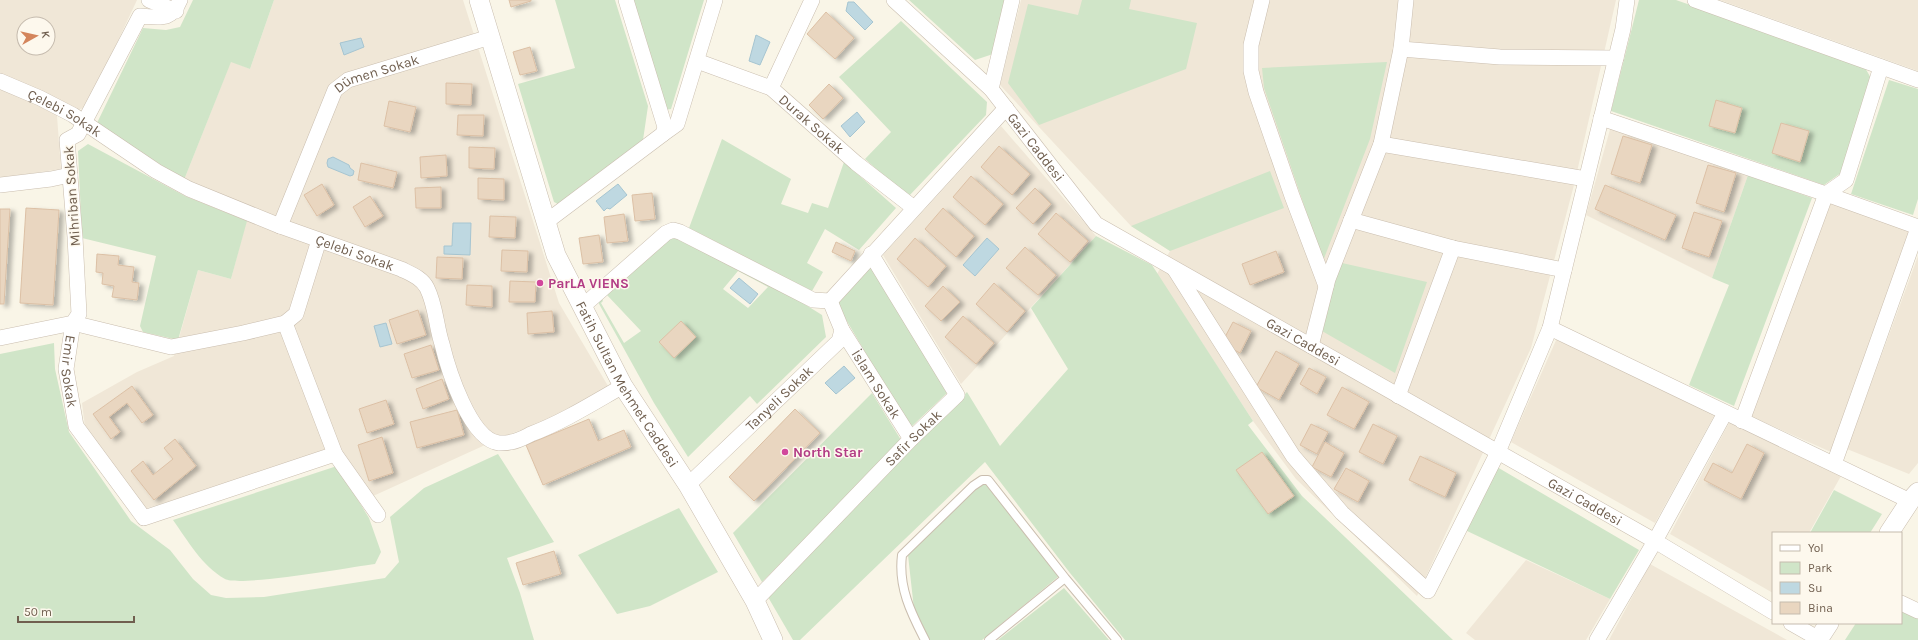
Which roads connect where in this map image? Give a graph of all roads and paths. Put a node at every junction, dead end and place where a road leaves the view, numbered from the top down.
1 (149, 0) edge
2 (479, 0) edge
3 (626, 0) edge
4 (715, 0) edge
5 (812, 0) edge
6 (894, 0) edge
7 (1012, 0) edge
8 (1262, 0) edge
9 (1406, 0) edge
10 (1627, 0) edge
11 (1695, 0) edge
12 (178, 5) edge
13 (490, 37) junction
14 (1401, 49) junction
15 (1616, 58) junction
16 (697, 61) junction
17 (1881, 67) junction
18 (1918, 80) edge
19 (0, 81) edge
20 (771, 88) junction
21 (991, 89) junction
22 (1006, 108) junction
23 (1601, 118) junction
24 (84, 123) junction
25 (663, 134) junction
26 (1381, 144) junction
27 (70, 175) junction
28 (1586, 179) junction
29 (0, 185) edge
30 (1826, 194) junction
31 (914, 208) junction
32 (1351, 220) junction
33 (546, 222) junction
34 (280, 226) junction
35 (1918, 228) edge
36 (318, 240) junction
37 (1453, 248) junction
38 (871, 254) junction
39 (1174, 268) junction
40 (1564, 270) junction
41 (1326, 286) junction
42 (830, 301) junction
43 (582, 307) junction
44 (73, 323) junction
45 (285, 323) junction
46 (1550, 328) junction
47 (842, 330) junction
48 (0, 338) edge
49 (1311, 346) junction
50 (623, 386) junction
51 (1398, 396) junction
52 (1724, 412) junction
53 (1742, 421) junction
54 (911, 439) junction
55 (1498, 452) junction
56 (335, 454) junction
57 (1834, 464) junction
58 (688, 485) junction
59 (1914, 496) edge
60 (378, 515) dead end
61 (1890, 532) edge
62 (1655, 542) junction
63 (1065, 578) junction
64 (754, 601) junction
65 (1902, 603) edge
66 (1772, 611) edge
67 (1918, 611) edge
68 (1793, 624) edge
69 (1828, 624) edge
70 (774, 640) edge
71 (925, 640) edge
72 (989, 640) edge
73 (1118, 640) edge
74 (1597, 640) edge
75 (1818, 640) edge

1 - 12 street
2 - 13 street, Fatih Sultan Mehmet Caddesi
3 - 25 street
4 - 16 street
5 - 20 street
6 - 21 street, Gazi Caddesi
7 - 21 street
8 - 41 street
9 - 14 street
10 - 15 street
11 - 17 street
12 - 24 street, Mihriban Sokak
13 - 33 street, Fatih Sultan Mehmet Caddesi
13 - 34 street, Dümen Sokak
14 - 15 street
14 - 26 street
15 - 23 street
16 - 20 street, Durak Sokak
16 - 25 street
17 - 18 street
17 - 30 street
19 - 24 street, Çelebi Sokak
20 - 31 street, Durak Sokak
21 - 22 street, Gazi Caddesi
22 - 31 street
22 - 39 street, Gazi Caddesi
23 - 28 street
23 - 30 street
24 - 27 street, Mihriban Sokak
24 - 34 street, Çelebi Sokak
25 - 33 street
26 - 28 street
26 - 32 street
27 - 29 street
27 - 44 street, Mihriban Sokak
28 - 40 street
30 - 35 street
30 - 53 street
31 - 38 street
32 - 37 street
32 - 41 street
33 - 43 street, Fatih Sultan Mehmet Caddesi
34 - 36 street, Çelebi Sokak
35 - 57 street
36 - 45 street
36 - 50 street, Çelebi Sokak
37 - 40 street
37 - 51 street
38 - 42 street
38 - 54 street, Safir Sokak
39 - 49 street, Gazi Caddesi
39 - 55 street
40 - 46 street
41 - 49 street
42 - 43 street
42 - 47 street
43 - 50 street, Fatih Sultan Mehmet Caddesi
44 - 45 street, Emir Sokak
44 - 48 street
44 - 56 street, Emir Sokak
45 - 56 street
46 - 52 street
46 - 55 street
47 - 54 street, İslam Sokak
47 - 58 street, Tanyeli Sokak
49 - 51 street, Gazi Caddesi
50 - 58 street, Fatih Sultan Mehmet Caddesi
51 - 55 street, Gazi Caddesi
52 - 53 street
52 - 62 street
53 - 57 street
54 - 64 street, Safir Sokak
55 - 62 street, Gazi Caddesi
56 - 60 street
57 - 59 street
58 - 64 street, Fatih Sultan Mehmet Caddesi
59 - 61 street
62 - 66 street, Gazi Caddesi
62 - 74 street
63 - 71 lane
63 - 72 lane
63 - 73 lane
64 - 70 street, Fatih Sultan Mehmet Caddesi
65 - 67 street
68 - 75 street
69 - 75 street

